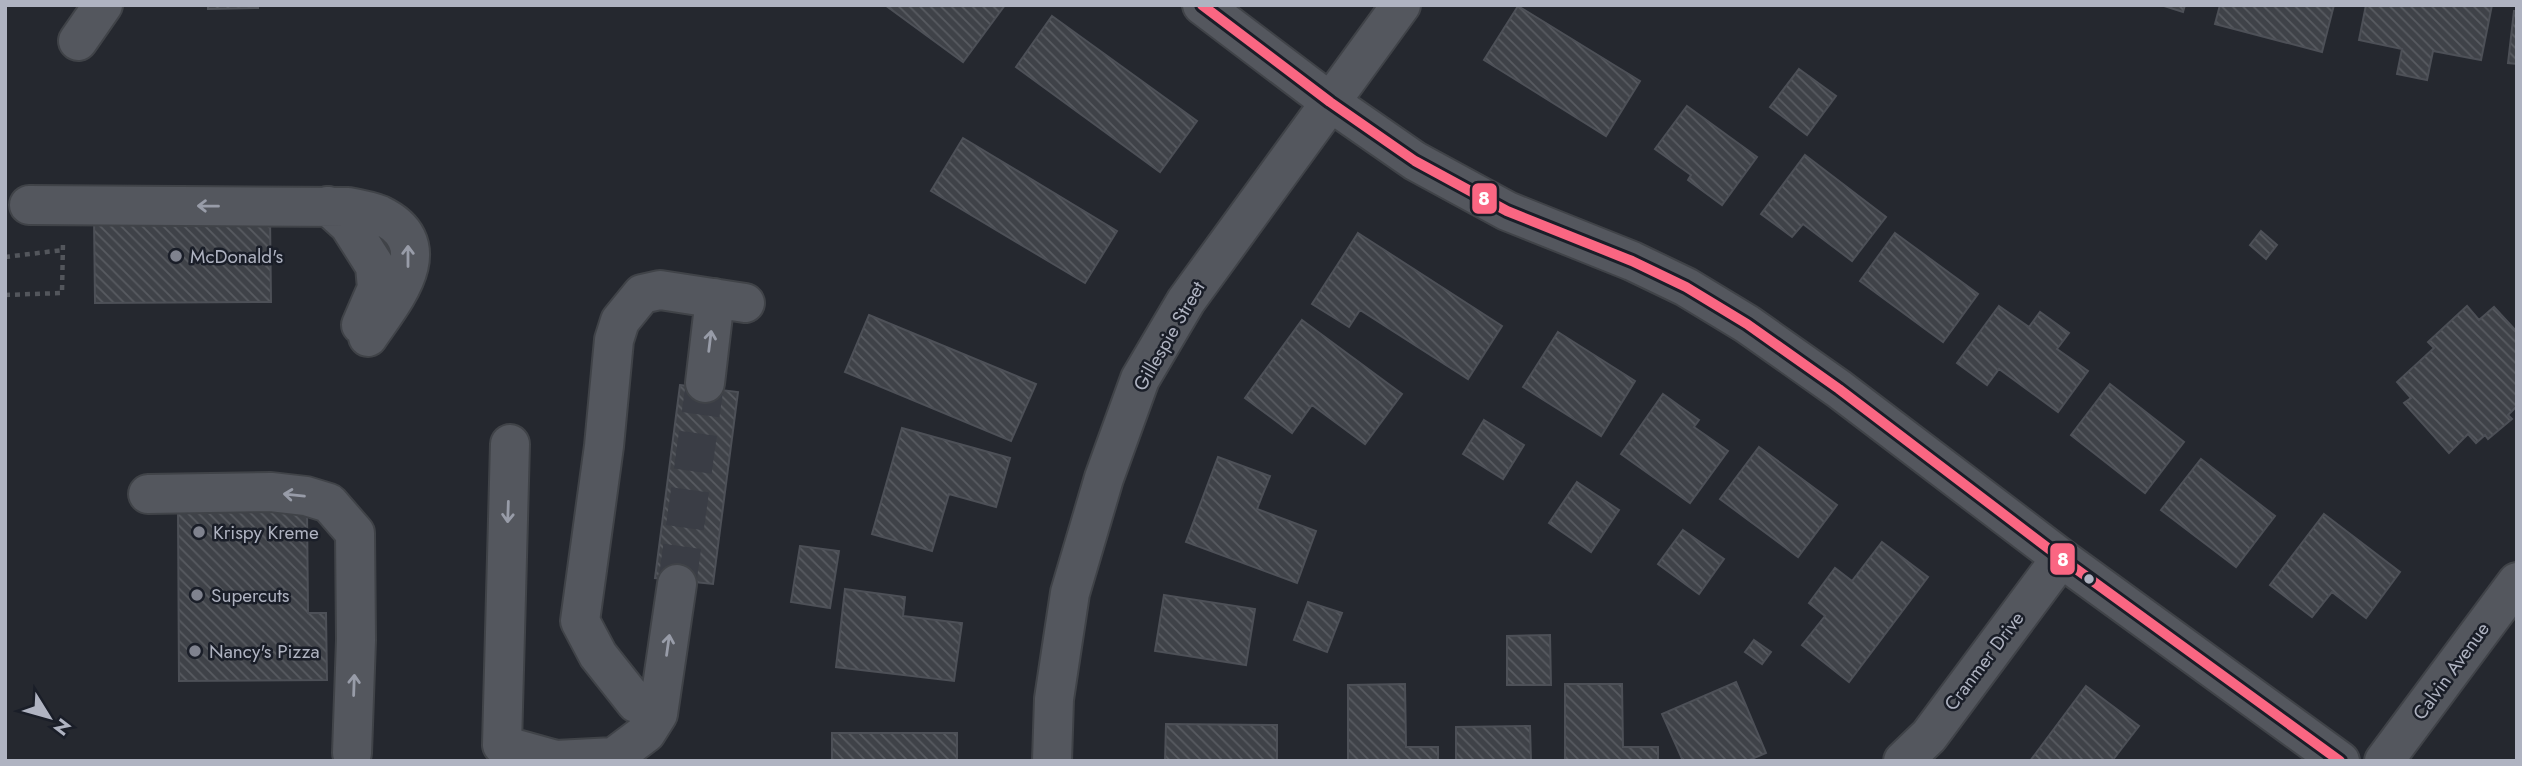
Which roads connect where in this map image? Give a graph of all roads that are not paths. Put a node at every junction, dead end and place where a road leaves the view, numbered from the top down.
1 (103, 5) edge
2 (1202, 5) edge
3 (1401, 5) edge
4 (78, 41) dead end
5 (1330, 102) junction
6 (29, 205) dead end
7 (362, 337) dead end
8 (705, 383) tunnel mouth
9 (510, 444) dead end
10 (148, 494) dead end
11 (2061, 558) junction
12 (2517, 582) edge
13 (677, 584) tunnel mouth
14 (652, 719) junction
15 (352, 753) dead end
16 (1052, 761) edge
17 (1903, 761) edge
18 (2340, 761) edge
19 (2384, 761) edge

1 - 4 street
2 - 5 street
3 - 5 street, Gillespie Street
5 - 11 street
5 - 16 street, Gillespie Street
7 -> 6 street
8 -> 14 street
9 -> 14 street
15 -> 10 street
11 - 17 street, Cranmer Drive
11 - 18 street
12 - 19 street, Calvin Avenue
14 -> 13 street

